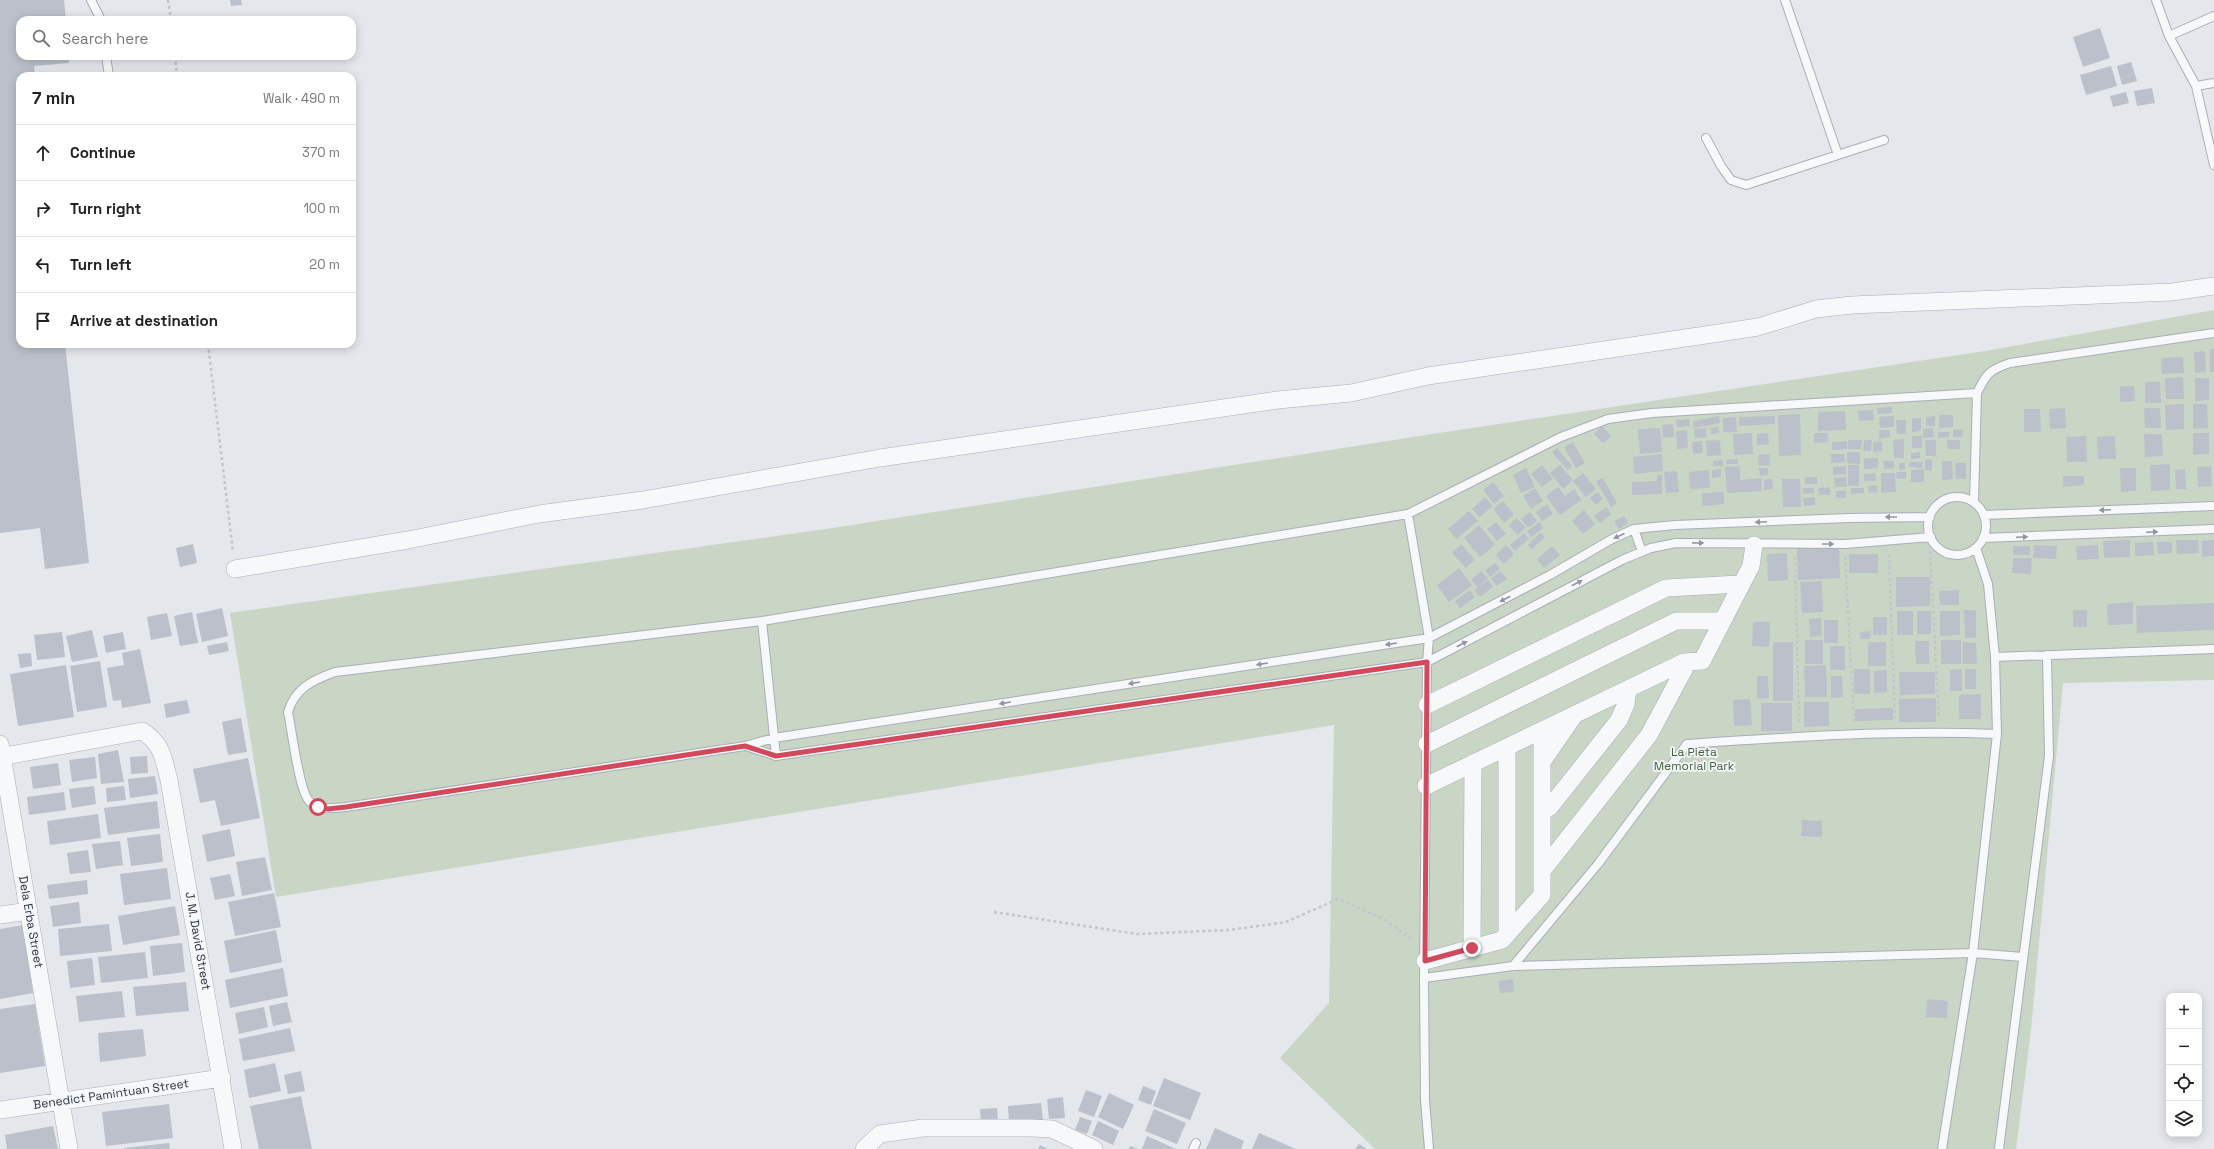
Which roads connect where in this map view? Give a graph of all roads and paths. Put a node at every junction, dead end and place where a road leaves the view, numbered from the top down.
1 (90, 0) edge
2 (168, 0) edge
3 (1785, 0) edge
4 (2156, 0) edge
5 (98, 16) edge
6 (170, 16) edge
7 (2214, 16) edge
8 (2169, 36) junction
9 (107, 60) edge
10 (175, 60) edge
11 (108, 72) edge
12 (177, 72) edge
13 (2214, 83) edge
14 (2196, 86) junction
15 (1706, 138) dead end
16 (1884, 140) dead end
17 (1838, 155) junction
18 (2214, 165) edge
19 (2214, 286) edge
20 (2214, 333) edge
21 (208, 348) edge
22 (1978, 394) junction
23 (1974, 502) junction
24 (2214, 506) edge
25 (1408, 514) junction
26 (1984, 515) junction
27 (1930, 517) junction
28 (2214, 529) edge
29 (1634, 530) junction
30 (1930, 538) junction
31 (1983, 538) junction
32 (1889, 540) junction
33 (1754, 544) junction
34 (1794, 544) junction
35 (1845, 544) junction
36 (1976, 548) junction
37 (1642, 552) junction
38 (234, 569) joint
39 (1740, 584) junction
40 (762, 621) junction
41 (1722, 621) junction
42 (1429, 638) junction
43 (2214, 649) edge
44 (2047, 655) junction
45 (1995, 657) junction
46 (1427, 662) junction
47 (1688, 662) junction
48 (1628, 689) junction
49 (1427, 705) junction
50 (1574, 715) junction
51 (1542, 731) junction
52 (1940, 732) junction
53 (1895, 733) junction
54 (1855, 734) junction
55 (1997, 734) junction
56 (1800, 736) junction
57 (774, 738) junction
58 (1427, 744) junction
59 (745, 746) junction
60 (1507, 747) junction
61 (1, 752) edge
62 (776, 756) junction
63 (1542, 762) junction
64 (1473, 763) junction
65 (1426, 786) junction
66 (1542, 812) junction
67 (1542, 871) junction
68 (29, 911) junction
69 (994, 912) dead end
70 (0, 915) edge
71 (1507, 934) junction
72 (1472, 948) junction
73 (1973, 953) junction
74 (1425, 955) junction
75 (2023, 956) junction
76 (1513, 966) junction
77 (1424, 978) junction
78 (222, 1078) junction
79 (62, 1101) junction
80 (0, 1110) edge
81 (69, 1149) edge
82 (232, 1149) edge
83 (864, 1149) edge
84 (1094, 1149) edge
85 (1428, 1149) edge
86 (1942, 1149) edge
87 (1999, 1149) edge

1 - 5 lane
2 - 6 path
3 - 17 lane
4 - 8 lane
7 - 8 lane
8 - 14 lane
9 - 11 lane
10 - 12 path
13 - 14 lane
14 - 18 lane
15 - 17 lane
16 - 17 lane
19 - 38 street
20 - 22 lane
21 - 38 path
22 - 23 lane
22 - 25 lane
23 - 26 lane
23 - 27 lane
24 -> 26 lane
25 - 40 lane
25 - 42 lane
26 - 31 lane
27 -> 29 lane
27 - 30 lane
31 -> 28 lane
29 - 37 lane
29 -> 42 lane
30 - 32 lane
30 - 36 lane
30 - 52 path
31 - 36 lane
32 - 35 lane
32 - 53 path
33 - 34 lane
37 -> 33 lane
33 - 39 street
34 -> 35 lane
34 - 56 path
35 - 54 path
36 - 45 lane
46 -> 37 lane
39 - 41 street
39 - 49 street
40 - 57 lane
40 - 59 lane
41 - 47 street
41 - 58 street
42 - 46 lane
42 -> 57 lane
43 - 44 lane
44 - 45 lane
44 - 75 lane
45 - 55 lane
46 - 49 lane
46 - 62 lane
47 - 48 street
47 - 67 street
48 - 50 street
48 - 66 street
49 - 58 lane
50 - 51 street
50 - 63 street
51 - 60 street
51 - 63 street
52 - 53 lane
52 - 55 lane
53 - 54 lane
54 - 56 lane
55 - 73 lane
56 - 76 lane
57 - 59 lane
57 - 62 lane
58 - 65 lane
59 - 62 lane
60 - 64 street
60 - 71 street
61 - 68 street, Dela Erba Street
61 - 78 street, J. M. David Street
63 - 66 street
64 - 65 street
64 - 72 street
65 - 74 lane
66 - 67 street
67 - 71 street
68 - 70 street
68 - 79 street, Dela Erba Street
69 - 74 path
71 - 72 street
72 - 74 street
73 - 75 lane
73 - 76 lane
73 - 86 lane
74 - 77 lane
75 - 87 lane
76 - 77 lane
77 - 85 lane
78 - 79 street, Benedict Pamintuan Street
78 - 82 street, J. M. David Street
79 - 80 street, Benedict Pamintuan Street
79 - 81 street, Dela Erba Street
83 - 84 street

